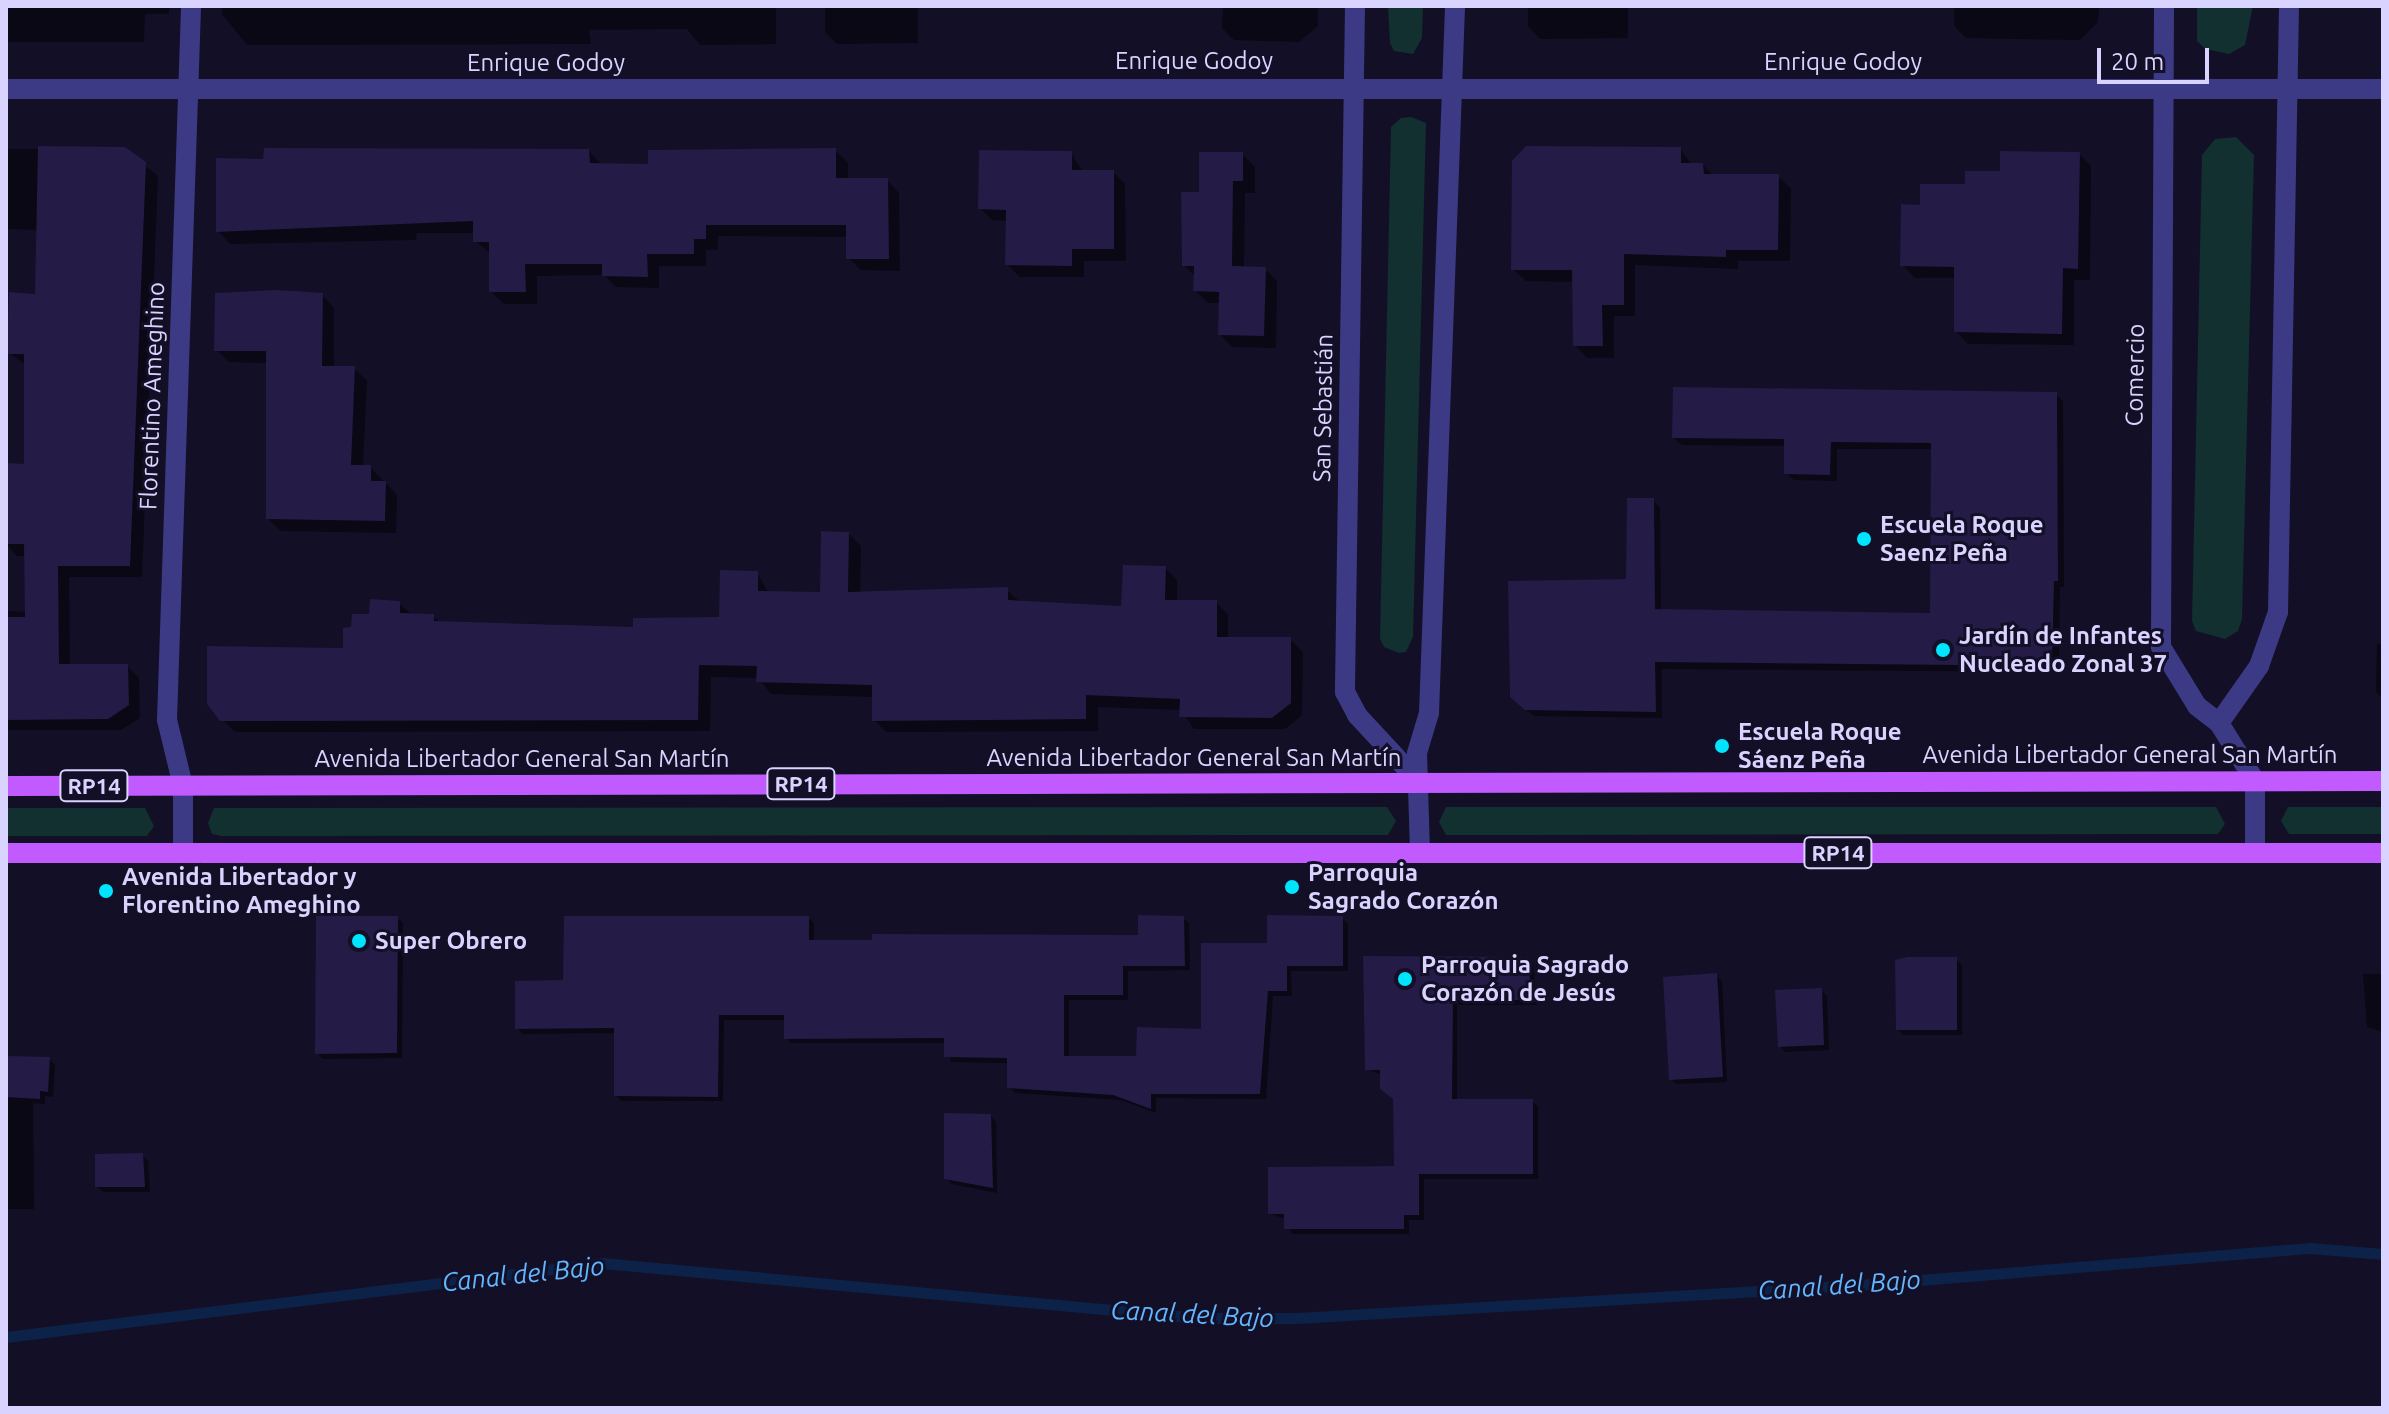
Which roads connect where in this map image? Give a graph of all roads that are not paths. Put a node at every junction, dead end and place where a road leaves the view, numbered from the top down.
1 (191, 6) edge
2 (1355, 6) edge
3 (1455, 6) edge
4 (2164, 6) edge
5 (2289, 6) edge
6 (1354, 86) junction
7 (1454, 87) junction
8 (2163, 88) junction
9 (2288, 88) junction
10 (6, 89) edge
11 (2383, 89) edge
12 (189, 91) junction
13 (2219, 723) junction
14 (2255, 781) junction
15 (2383, 781) edge
16 (1420, 783) junction
17 (6, 786) edge
18 (183, 786) junction
19 (6, 853) edge
20 (183, 853) junction
21 (1420, 853) junction
22 (2255, 853) junction
23 (2383, 853) edge

1 - 12 street, Florentino Ameghino
2 - 6 street, San Sebastián
3 - 7 street
4 - 8 street, Comercio
5 - 9 street
6 - 7 street, Enrique Godoy
6 - 12 street, Enrique Godoy
6 - 16 street, San Sebastián
7 - 8 street, Enrique Godoy
7 - 16 street
8 - 9 street, Enrique Godoy
8 - 13 street, Comercio
9 - 11 street, Enrique Godoy
9 - 13 street
10 - 12 street, Enrique Godoy
12 - 18 street, Florentino Ameghino
13 - 14 street, Comercio
14 - 15 main road, Avenida Libertador General San Martín / RP14
14 - 16 main road, Avenida Libertador General San Martín / RP14
14 - 22 street
16 - 18 main road, Avenida Libertador General San Martín / RP14
16 - 21 street
17 - 18 main road, Avenida Libertador General San Martín / RP14
18 - 20 street, Florentino Ameghino
19 - 20 main road, RP14
20 - 21 main road, RP14
21 - 22 main road, RP14
22 - 23 main road, RP14

